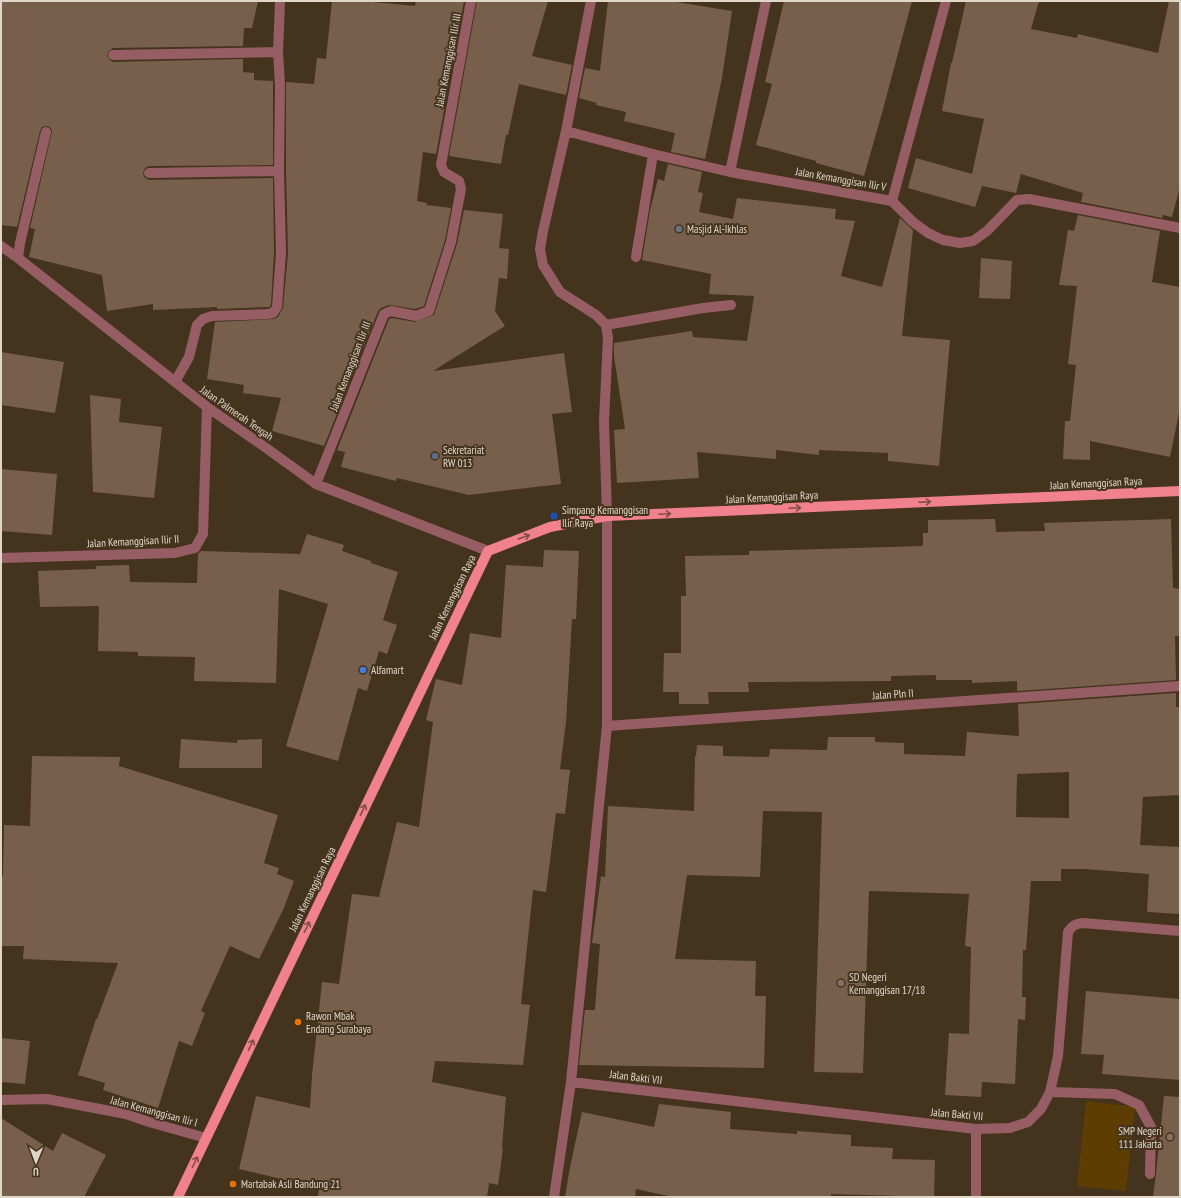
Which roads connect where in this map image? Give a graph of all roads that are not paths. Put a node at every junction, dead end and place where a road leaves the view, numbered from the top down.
1 (280, 1) edge
2 (471, 1) edge
3 (591, 1) edge
4 (766, 1) edge
5 (946, 1) edge
6 (278, 52) junction
7 (114, 55) dead end
8 (566, 131) junction
9 (46, 132) dead end
10 (653, 154) junction
11 (279, 171) junction
12 (730, 172) junction
13 (149, 173) dead end
14 (892, 201) junction
15 (1180, 228) edge
16 (1, 246) edge
17 (636, 257) dead end
18 (18, 258) junction
19 (731, 305) dead end
20 (606, 325) junction
21 (175, 382) junction
22 (207, 407) junction
23 (316, 484) junction
24 (1180, 491) edge
25 (607, 516) junction
26 (488, 551) junction
27 (1, 558) edge
28 (1180, 686) edge
29 (607, 726) junction
30 (1180, 932) edge
31 (571, 1082) junction
32 (1050, 1092) junction
33 (1, 1100) edge
34 (976, 1129) junction
35 (206, 1138) junction
36 (1150, 1174) dead end
37 (178, 1197) edge
38 (554, 1197) edge
39 (976, 1197) edge

1 - 6 street
2 - 23 street, Jalan Kemanggisan Ilir III
3 - 8 street
4 - 12 street
5 - 14 street
6 - 7 street
6 - 11 street
8 - 10 street, Jalan Kemanggisan Ilir V
8 - 20 street
9 - 18 street
10 - 12 street, Jalan Kemanggisan Ilir V
10 - 17 street
11 - 13 street
11 - 21 street
12 - 14 street, Jalan Kemanggisan Ilir V
14 - 15 street, Jalan Kemanggisan Ilir V
16 - 18 street, Jalan Palmerah Tengah
18 - 21 street, Jalan Palmerah Tengah
19 - 20 street
20 - 25 street
21 - 22 street, Jalan Palmerah Tengah
22 - 23 street, Jalan Palmerah Tengah
22 - 27 street, Jalan Kemanggisan Ilir II
23 - 26 street, Jalan Palmerah Tengah
25 -> 24 main road, Jalan Kemanggisan Raya
26 -> 25 main road, Jalan Kemanggisan Raya
25 - 29 street
35 -> 26 main road, Jalan Kemanggisan Raya
28 - 29 street, Jalan Pln II
29 - 31 street
30 - 32 street, Jalan Bakti VII
31 - 34 street, Jalan Bakti VII
31 - 38 street
32 - 34 street, Jalan Bakti VII
32 - 36 street
33 - 35 street, Jalan Kemanggisan Ilir I
34 - 39 street
37 -> 35 main road, Jalan Kemanggisan Raya

